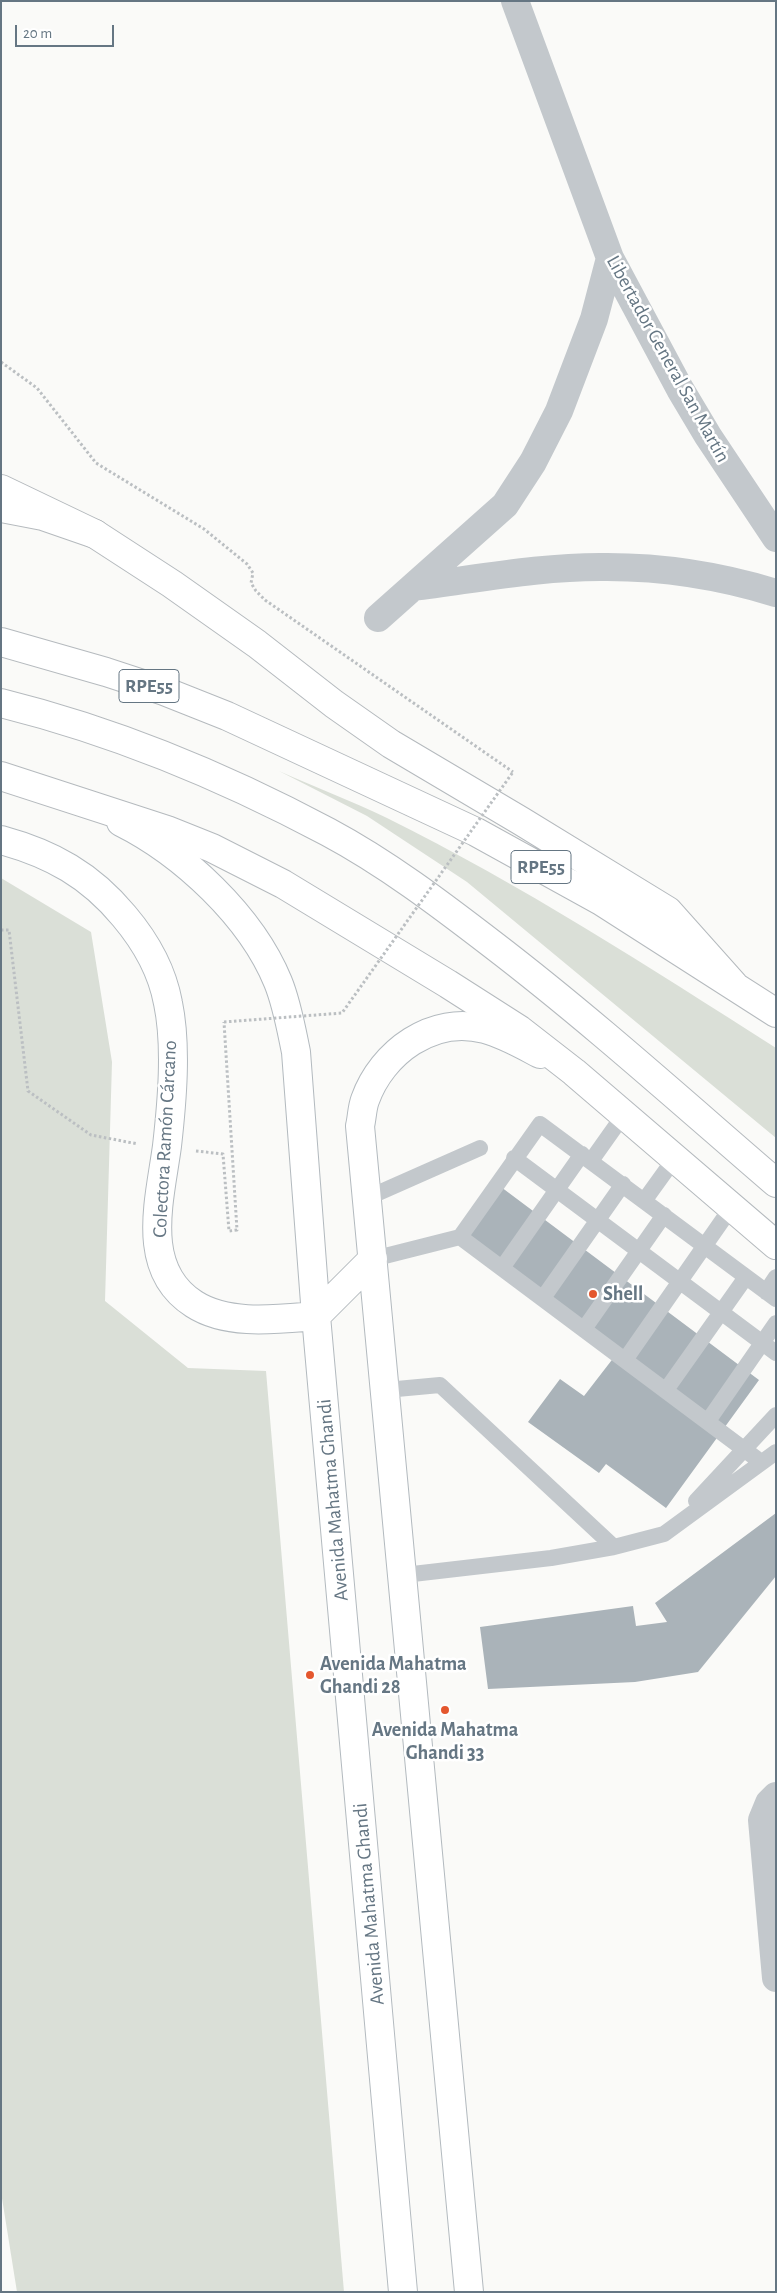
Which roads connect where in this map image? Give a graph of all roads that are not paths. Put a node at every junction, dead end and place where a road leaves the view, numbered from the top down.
1 (515, 1) edge
2 (610, 258) junction
3 (1, 489) edge
4 (1, 508) edge
5 (95, 534) junction
6 (776, 538) edge
7 (413, 588) junction
8 (776, 593) edge
9 (378, 618) dead end
10 (1, 642) edge
11 (1, 703) edge
12 (1, 776) edge
13 (82, 802) junction
14 (1, 840) edge
15 (734, 984) junction
16 (776, 1013) edge
17 (574, 1072) junction
18 (624, 1113) junction
19 (480, 1148) dead end
20 (586, 1157) junction
21 (514, 1158) junction
22 (675, 1158) junction
23 (776, 1183) edge
24 (623, 1184) junction
25 (556, 1190) junction
26 (367, 1198) junction
27 (644, 1201) junction
28 (731, 1208) junction
29 (664, 1215) junction
30 (598, 1221) junction
31 (460, 1237) junction
32 (776, 1245) edge
33 (704, 1246) junction
34 (639, 1251) junction
35 (373, 1259) junction
36 (502, 1268) junction
37 (746, 1277) junction
38 (776, 1277) edge
39 (680, 1282) junction
40 (771, 1295) edge
41 (542, 1298) junction
42 (721, 1313) junction
43 (316, 1316) junction
44 (776, 1323) edge
45 (584, 1329) junction
46 (762, 1343) junction
47 (776, 1353) edge
48 (626, 1360) junction
49 (386, 1390) junction
50 (666, 1390) junction
51 (776, 1415) edge
52 (708, 1421) junction
53 (744, 1449) junction
54 (776, 1452) edge
55 (761, 1462) junction
56 (664, 1534) junction
57 (614, 1547) junction
58 (404, 1575) junction
59 (776, 1796) edge
60 (776, 1978) edge
61 (403, 2292) edge
62 (469, 2292) edge

1 - 2 street, Libertador General San Martín
2 - 6 street, Libertador General San Martín
2 - 7 street
3 - 5 main road
4 - 5 main road
5 - 15 main road
7 - 8 street
7 - 9 street
10 - 15 main road, RPE55
11 - 23 main road
12 - 13 main road
13 - 17 main road
13 - 43 main road, Avenida Mahatma Ghandi
14 - 43 main road, Colectora Ramón Cárcano
15 - 16 main road, RPE55
17 - 18 main road
17 - 26 main road
18 - 20 lane
18 - 22 main road
19 - 26 lane
20 - 21 lane
20 - 24 lane
20 - 25 lane
21 - 25 lane
21 - 31 lane
22 - 27 lane
22 - 28 main road
24 - 27 lane
24 - 30 lane
25 - 30 lane
25 - 36 lane
26 - 35 main road
27 - 29 lane
28 - 32 main road
28 - 33 lane
29 - 33 lane
29 - 34 lane
30 - 34 lane
30 - 41 lane
31 - 35 lane
31 - 36 lane
33 - 37 lane
33 - 39 lane
34 - 39 lane
34 - 45 lane
35 - 43 main road
35 - 49 main road
36 - 41 lane
37 - 40 lane
37 - 42 lane
38 - 40 lane
39 - 42 lane
39 - 48 lane
41 - 45 lane
42 - 46 lane
42 - 50 lane
43 - 61 main road, Avenida Mahatma Ghandi
44 - 46 lane
45 - 48 lane
46 - 47 lane
46 - 52 lane
48 - 50 lane
49 - 57 lane
49 - 58 main road
50 - 52 lane
51 - 53 lane
52 - 53 lane
53 - 55 lane
53 - 56 lane
54 - 55 lane
55 - 56 lane
56 - 57 lane
57 - 58 lane
58 - 62 main road
59 - 60 street

